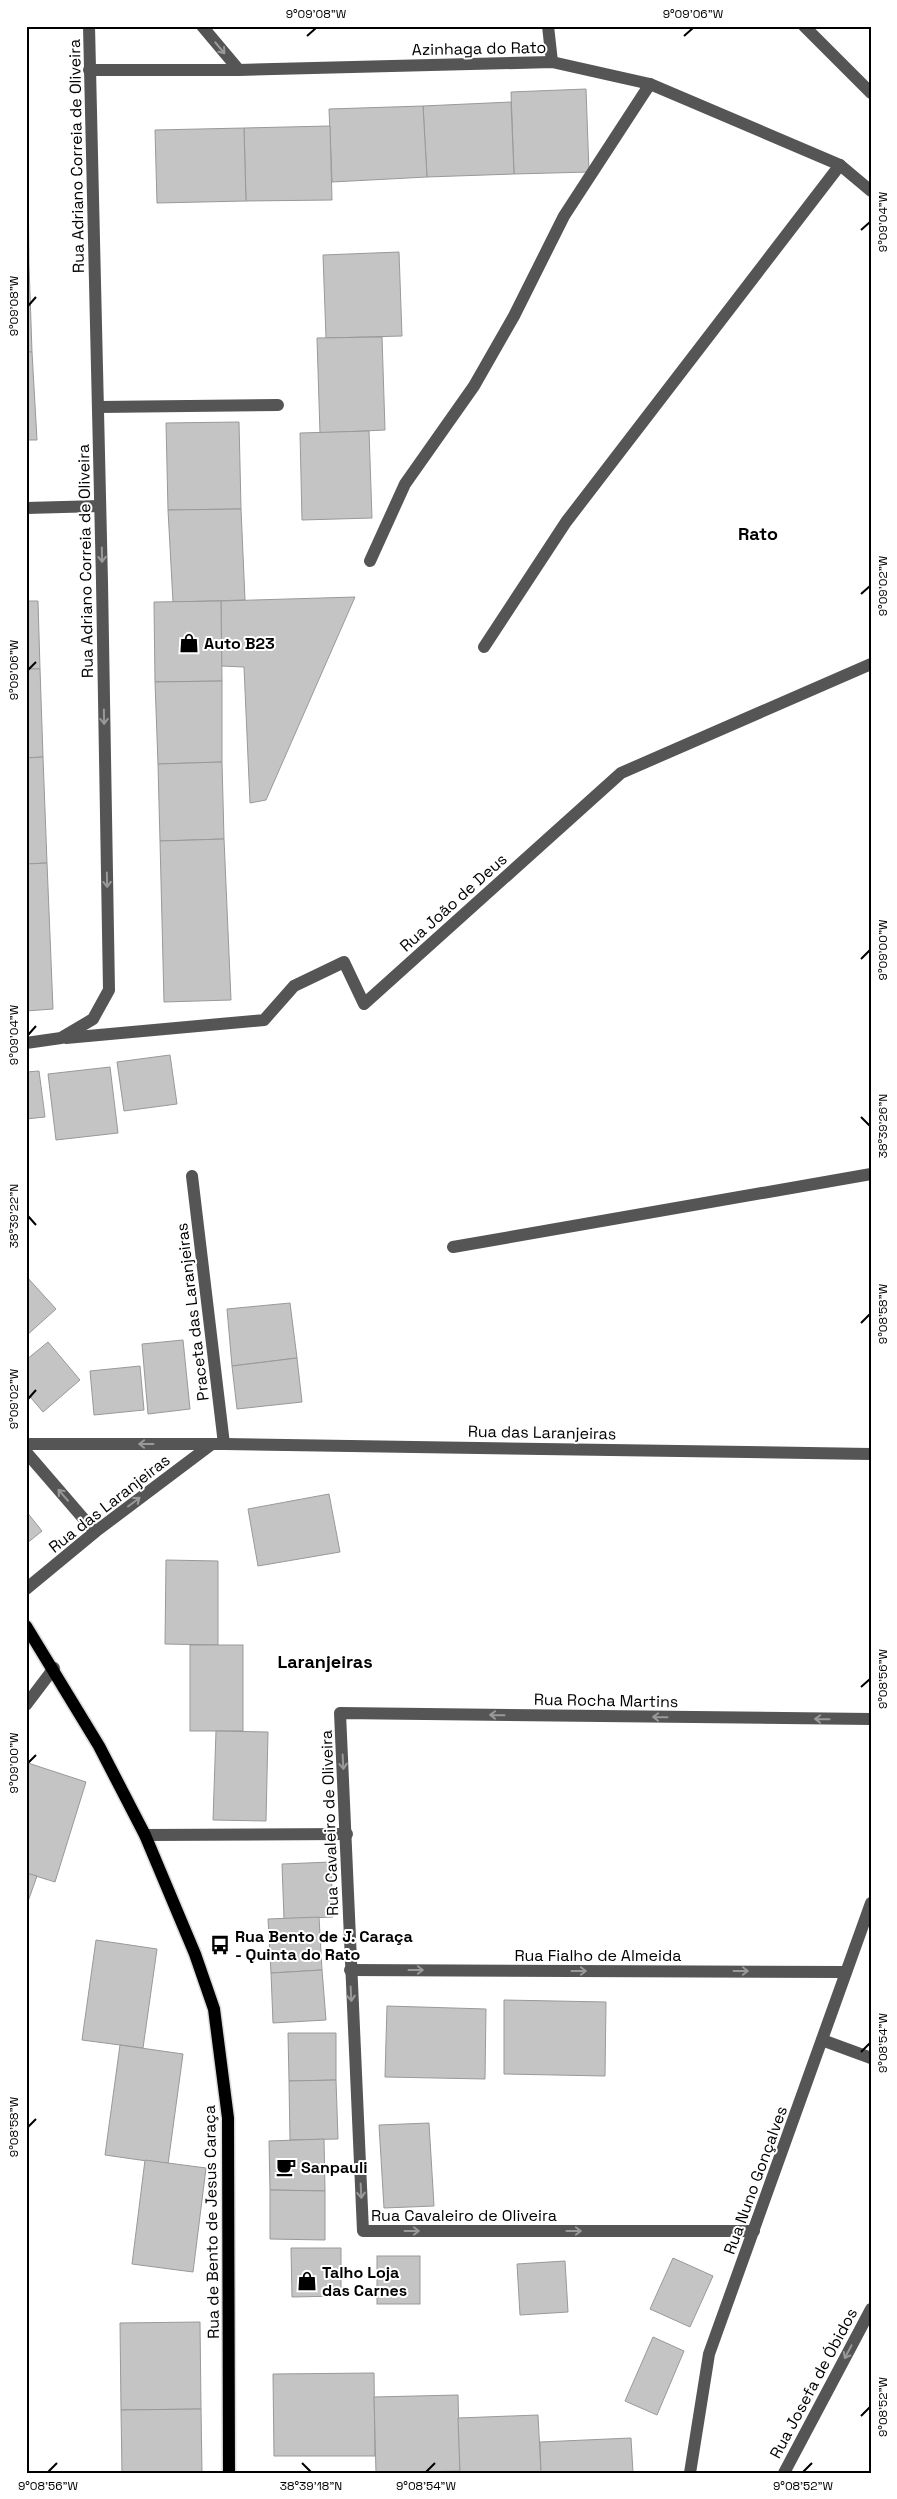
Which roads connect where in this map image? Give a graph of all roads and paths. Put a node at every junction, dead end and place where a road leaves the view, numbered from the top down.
1 (89, 26) edge
2 (202, 26) edge
3 (548, 26) edge
4 (804, 26) edge
5 (552, 62) junction
6 (89, 70) junction
7 (239, 70) junction
8 (650, 84) junction
9 (871, 94) edge
10 (840, 165) junction
11 (871, 191) edge
12 (278, 405) dead end
13 (98, 407) junction
14 (100, 506) junction
15 (26, 508) edge
16 (370, 561) dead end
17 (484, 646) dead end
18 (871, 664) edge
19 (61, 1038) junction
20 (26, 1043) edge
21 (871, 1174) edge
22 (192, 1176) dead end
23 (453, 1247) dead end
24 (26, 1444) edge
25 (218, 1444) junction
26 (26, 1452) edge
27 (871, 1454) edge
28 (95, 1532) junction
29 (26, 1589) edge
30 (26, 1626) edge
31 (54, 1668) junction
32 (26, 1705) edge
33 (340, 1713) joint
34 (871, 1719) edge
35 (347, 1834) junction
36 (145, 1835) junction
37 (871, 1903) edge
38 (350, 1970) junction
39 (846, 1972) junction
40 (822, 2040) junction
41 (871, 2058) edge
42 (754, 2231) junction
43 (871, 2309) edge
44 (229, 2473) edge
45 (690, 2473) edge
46 (784, 2473) edge

1 - 6 street, Rua Adriano Correia de Oliveira
2 -> 7 street
3 - 5 street
4 - 9 street
5 - 7 street, Azinhaga do Rato
5 - 8 street, Azinhaga do Rato
6 - 7 street, Azinhaga do Rato
6 - 13 street, Rua Adriano Correia de Oliveira
8 - 10 street, Azinhaga do Rato
8 - 16 street
10 - 11 street, Azinhaga do Rato
10 - 17 street
12 - 13 street
13 - 14 street, Rua Adriano Correia de Oliveira
14 - 15 street
14 -> 19 street, Rua Adriano Correia de Oliveira
18 - 19 street, Rua João de Deus
19 - 20 street, Rua Adriano Correia de Oliveira
21 - 23 street
22 - 25 street, Praceta das Laranjeiras
25 -> 24 street, Rua das Laranjeiras
25 - 27 street, Rua das Laranjeiras
28 -> 25 street, Rua das Laranjeiras
28 -> 26 street
28 - 29 street, Rua das Laranjeiras
30 - 31 main road, Rua de Bento de Jesus Caraça
31 - 32 street
31 - 36 main road, Rua de Bento de Jesus Caraça
34 -> 33 street, Rua Rocha Martins
33 -> 35 street, Rua Cavaleiro de Oliveira
35 - 36 street
35 - 38 street, Rua Cavaleiro de Oliveira
36 - 44 main road, Rua de Bento de Jesus Caraça
37 - 39 street, Rua Nuno Gonçalves
38 -> 39 street, Rua Fialho de Almeida
38 -> 42 street, Rua Cavaleiro de Oliveira
39 - 40 street, Rua Nuno Gonçalves
40 - 41 street
40 - 42 street, Rua Nuno Gonçalves
42 - 45 street, Rua Nuno Gonçalves
43 -> 46 street, Rua Josefa de Óbidos

